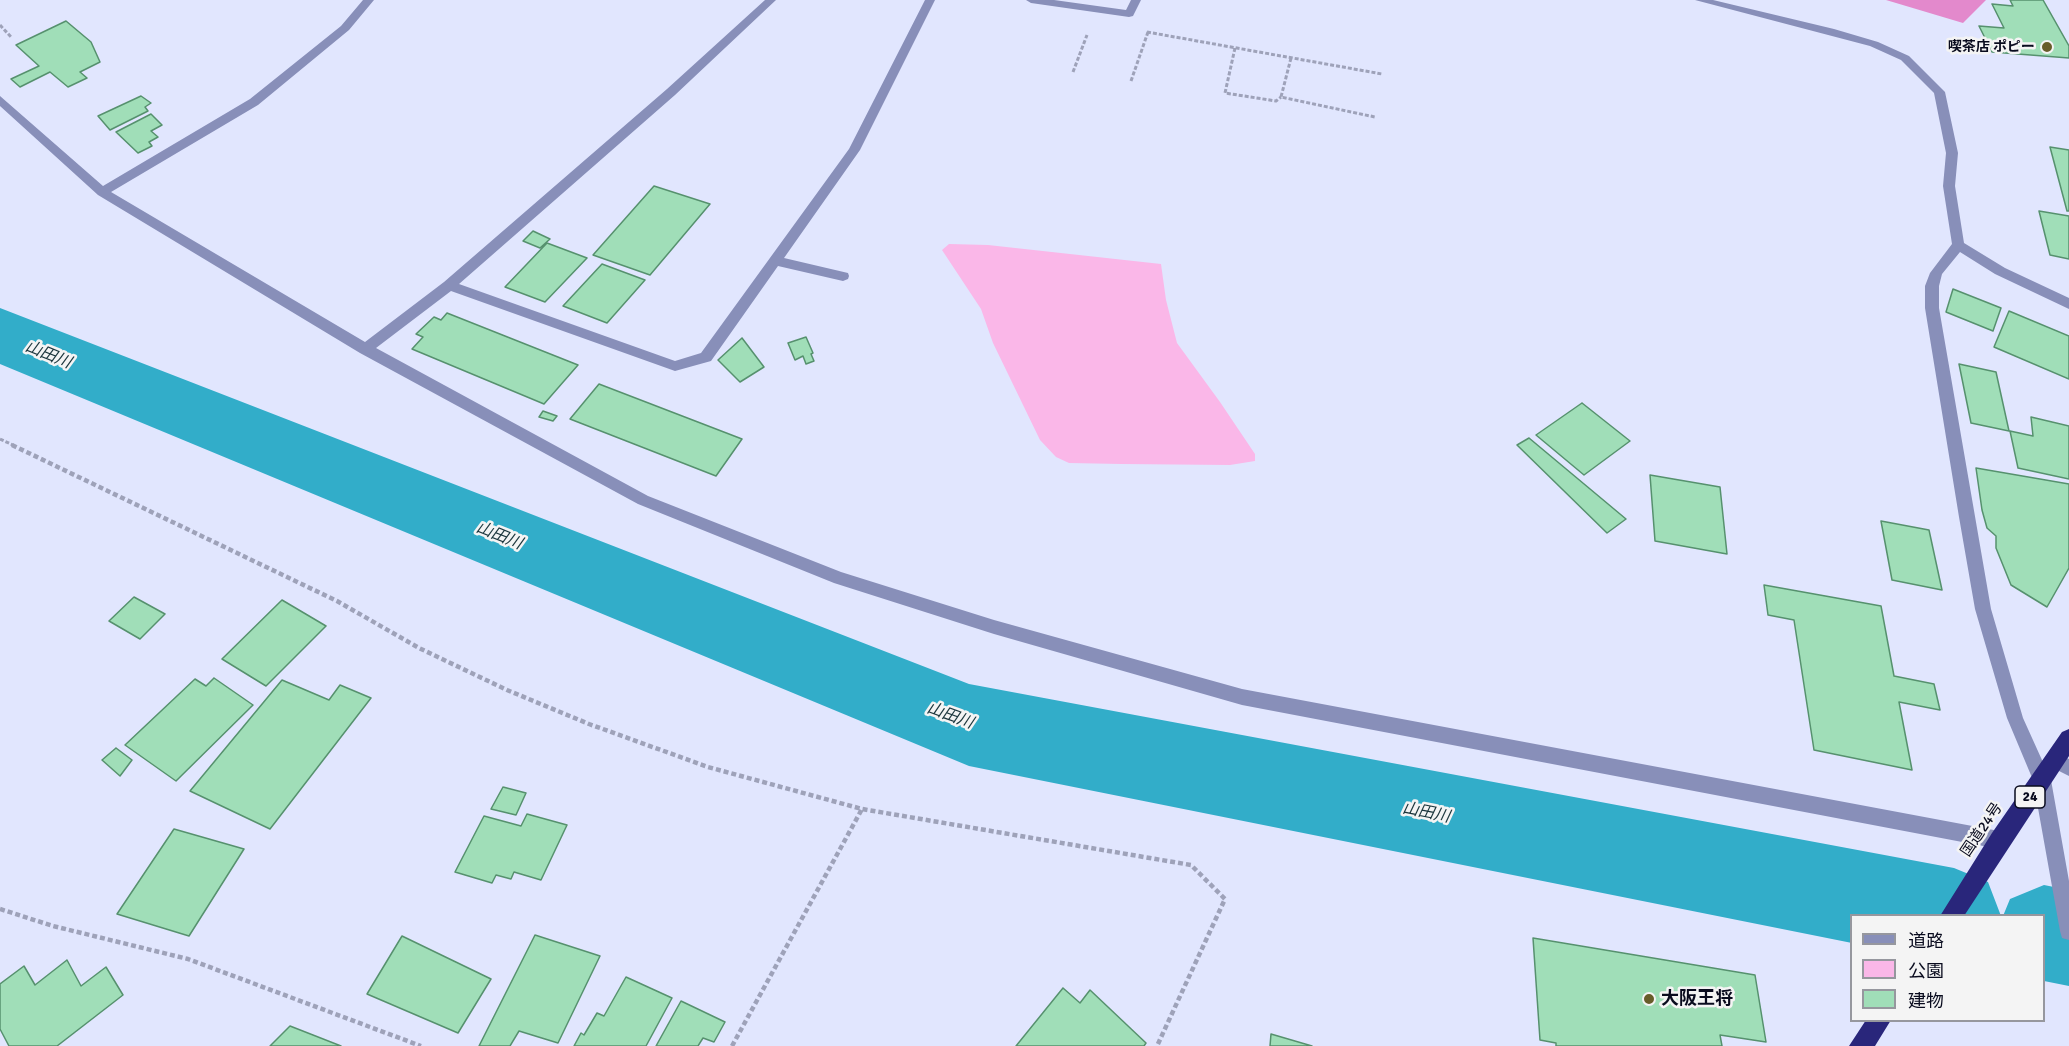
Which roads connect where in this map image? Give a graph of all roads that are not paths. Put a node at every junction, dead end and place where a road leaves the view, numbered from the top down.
1 (369, 0) edge
2 (771, 0) edge
3 (930, 0) edge
4 (1031, 0) edge
5 (1136, 0) edge
6 (1700, 0) edge
7 (0, 100) edge
8 (102, 192) junction
9 (1958, 245) junction
10 (774, 260) junction
11 (843, 276) dead end
12 (449, 285) junction
13 (2069, 304) edge
14 (365, 349) junction
15 (2069, 739) edge
16 (2062, 764) edge
17 (2042, 780) junction
18 (1995, 846) junction
19 (1952, 914) edge
20 (2069, 931) edge
21 (1879, 1022) edge
22 (1861, 1046) edge

1 - 8 street
2 - 12 street
3 - 10 street
4 - 5 street
6 - 9 street
7 - 8 street
8 - 14 street
9 - 13 street
9 - 17 street
10 - 11 street
10 - 12 street
12 - 14 street
14 - 18 street
15 - 16 highway, 国道24号 / 24
16 - 17 highway, 国道24号 / 24
17 - 18 highway, 国道24号 / 24
17 - 20 street
18 - 19 highway, 国道24号 / 24
21 - 22 highway

